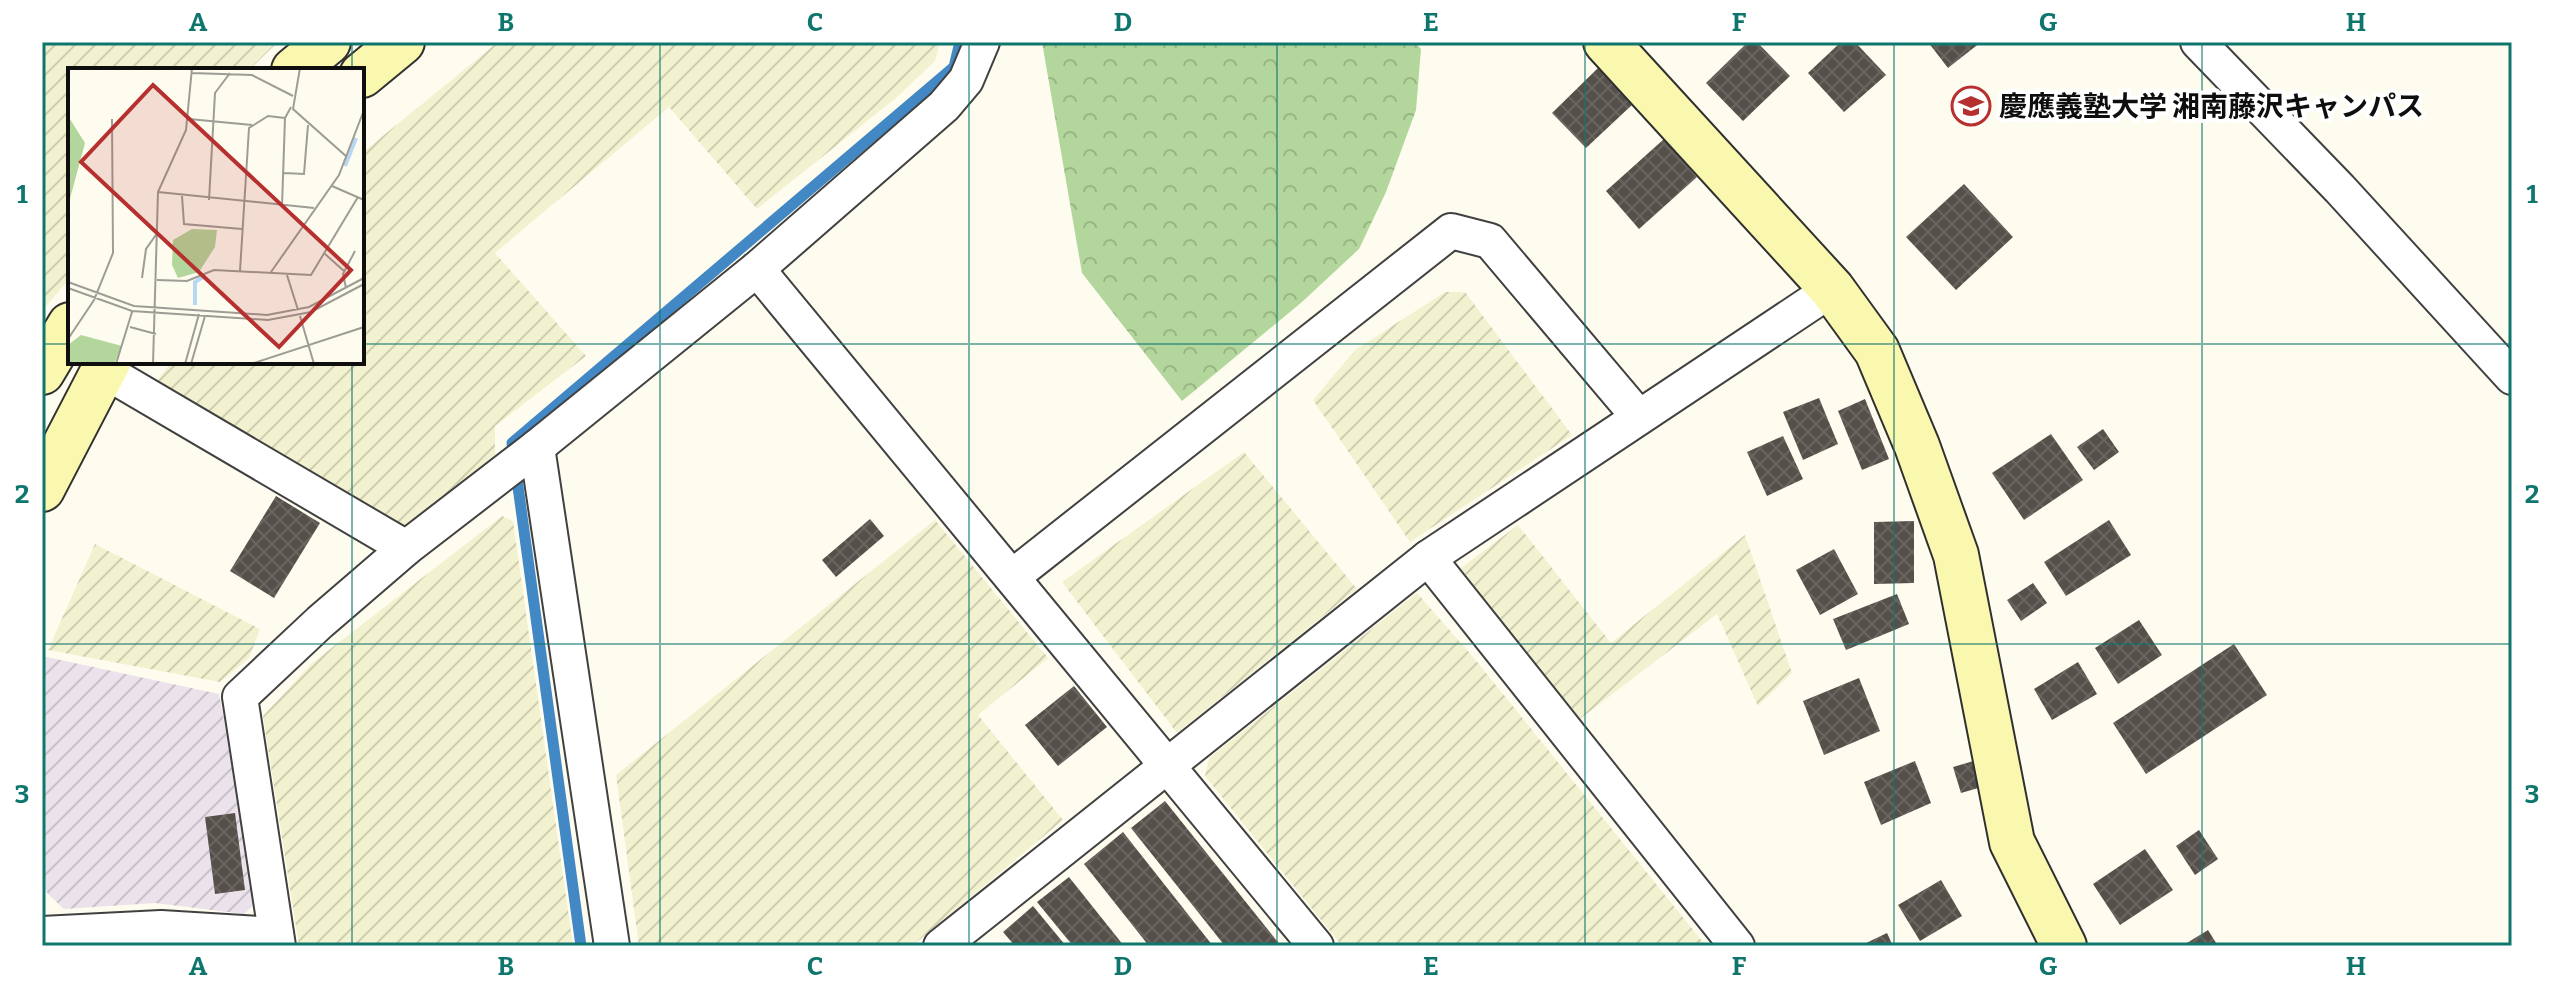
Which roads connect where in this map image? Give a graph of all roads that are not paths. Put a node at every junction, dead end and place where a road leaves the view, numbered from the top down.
1 (328, 42) edge
2 (402, 42) edge
3 (982, 42) edge
4 (1606, 42) edge
5 (2198, 42) edge
6 (296, 68) edge
7 (364, 73) edge
8 (757, 269) junction
9 (1832, 289) junction
10 (106, 366) edge
11 (2512, 377) edge
12 (1638, 416) junction
13 (537, 447) junction
14 (42, 489) edge
15 (406, 548) junction
16 (1428, 558) junction
17 (1012, 577) junction
18 (1167, 766) junction
19 (42, 936) edge
20 (277, 940) edge
21 (44, 946) edge
22 (612, 946) edge
23 (941, 946) edge
24 (1316, 946) edge
25 (1737, 946) edge
26 (2064, 946) edge

1 - 6 street
2 - 7 street
3 - 8 street
4 - 9 street
5 - 11 street
8 - 13 street
8 - 17 street
9 - 12 street
9 - 26 street
10 - 14 street
10 - 15 street
12 - 16 street
12 - 17 street
13 - 15 street
13 - 22 street
15 - 20 street
16 - 18 street
16 - 25 street
17 - 18 street
18 - 23 street
18 - 24 street
19 - 20 street
19 - 21 street

